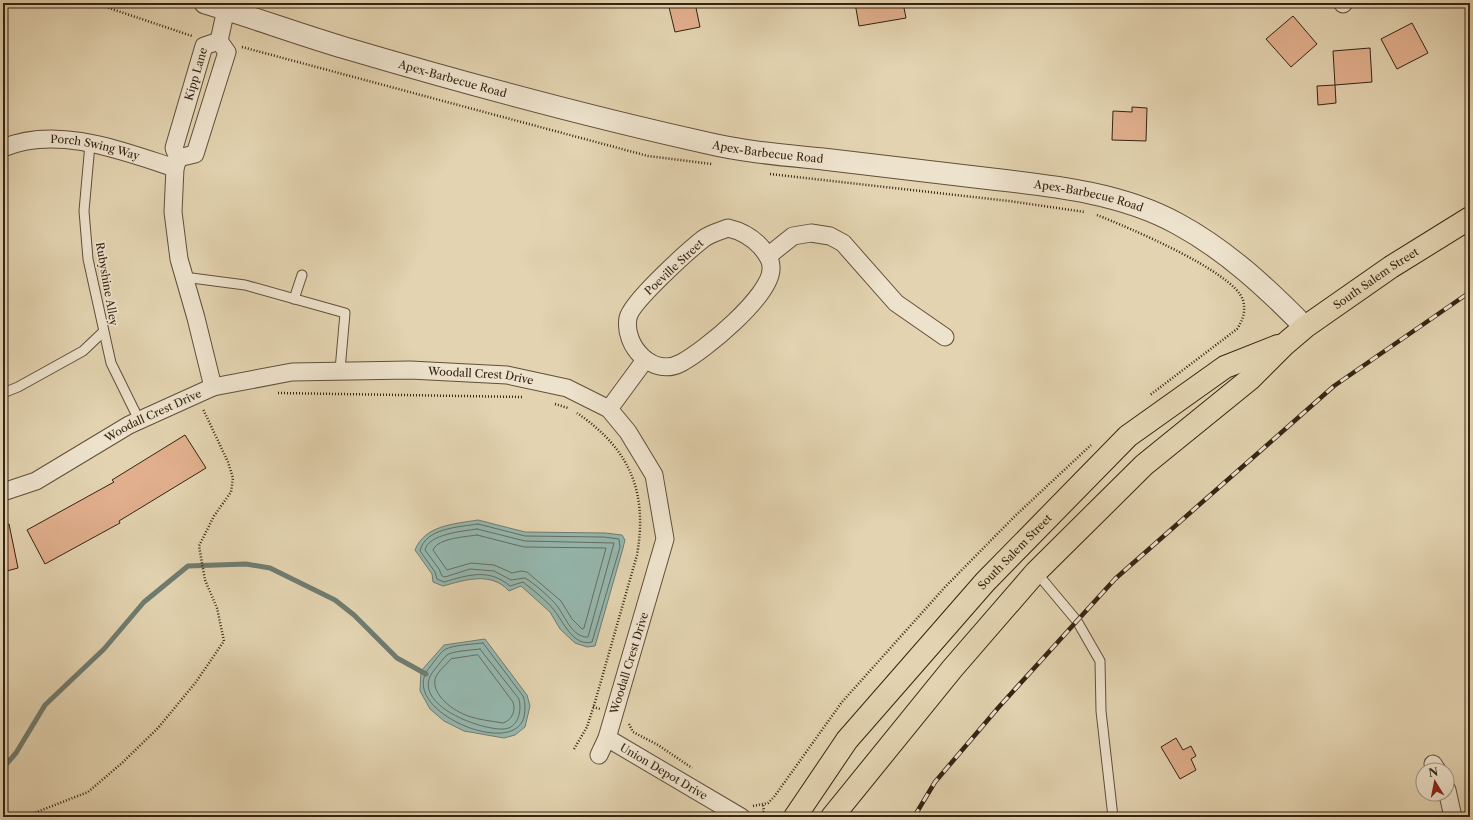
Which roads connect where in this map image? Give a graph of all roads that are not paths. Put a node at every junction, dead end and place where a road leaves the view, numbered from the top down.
1 (206, 3) edge
2 (227, 6) edge
3 (219, 41) junction
4 (90, 144) junction
5 (3, 148) edge
6 (176, 163) junction
7 (1470, 218) edge
8 (768, 256) junction
9 (302, 275) dead end
10 (184, 277) junction
11 (294, 299) junction
12 (103, 332) junction
13 (1295, 336) junction
14 (945, 337) dead end
15 (645, 360) junction
16 (340, 370) junction
17 (213, 387) junction
18 (3, 393) edge
19 (609, 409) junction
20 (139, 420) junction
21 (3, 492) edge
22 (1036, 572) junction
23 (607, 738) junction
24 (599, 755) dead end
25 (1450, 802) edge
26 (745, 812) edge
27 (795, 817) edge
28 (832, 817) edge
29 (1113, 817) edge
30 (1453, 817) edge

1 - 2 street, Apex-Barbecue Road
2 - 3 street
2 - 13 street, Apex-Barbecue Road
3 - 6 street, Kipp Lane
3 - 6 street, Kipp Lane
4 - 5 street, Porch Swing Way
4 - 6 street, Porch Swing Way
4 - 12 lane, Rubyshine Alley
6 - 10 street, Kipp Lane
7 - 13 main road, South Salem Street
8 - 14 street
8 - 15 street
8 - 15 street, Poeville Street
9 - 11 lane
10 - 11 lane
10 - 17 street, Kipp Lane
11 - 16 lane
12 - 18 lane
12 - 20 lane, Rubyshine Alley
13 - 22 main road, South Salem Street
13 - 27 main road, South Salem Street
15 - 19 street
16 - 17 street, Woodall Crest Drive
16 - 19 street, Woodall Crest Drive
17 - 20 street, Woodall Crest Drive
19 - 23 street, Woodall Crest Drive
20 - 21 street, Woodall Crest Drive
22 - 28 main road, South Salem Street
22 - 29 lane
23 - 24 street, Woodall Crest Drive
23 - 26 street, Union Depot Drive
25 - 30 street

